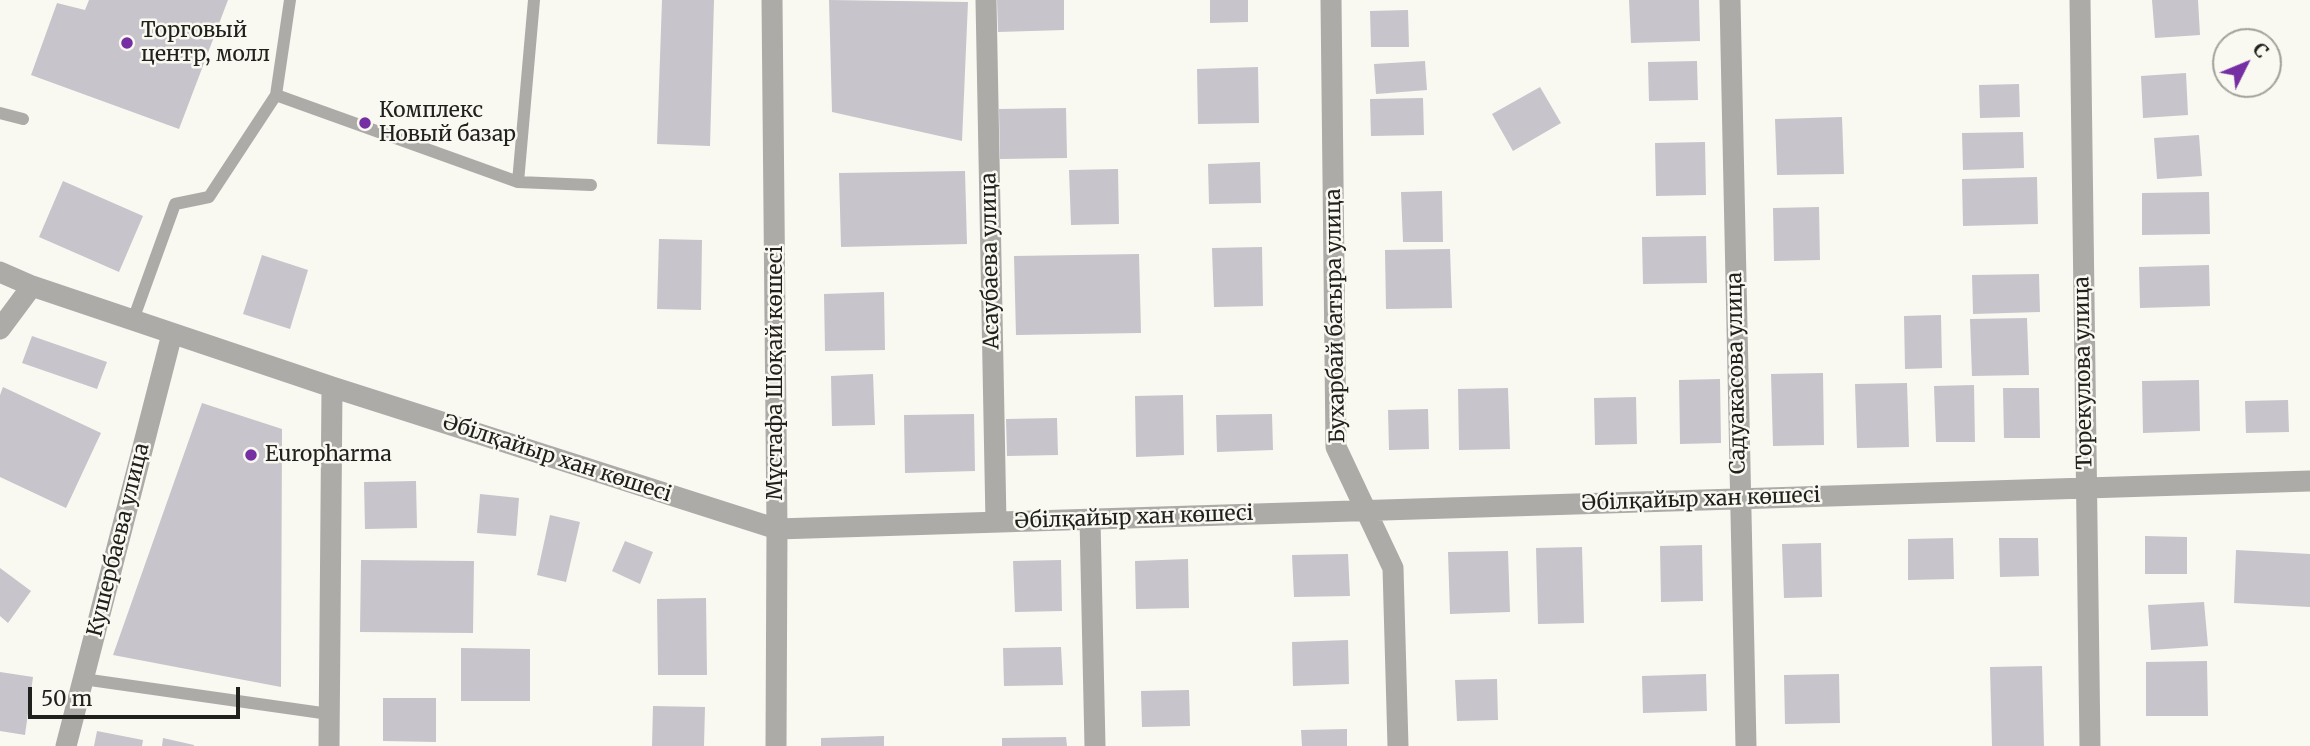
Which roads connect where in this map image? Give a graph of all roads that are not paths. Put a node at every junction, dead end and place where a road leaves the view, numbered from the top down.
1 (290, 0) edge
2 (534, 0) edge
3 (772, 0) edge
4 (986, 0) edge
5 (1331, 0) edge
6 (1730, 0) edge
7 (2081, 0) edge
8 (276, 95) junction
9 (0, 113) edge
10 (23, 119) dead end
11 (518, 182) junction
12 (591, 185) dead end
13 (0, 272) edge
14 (32, 286) junction
15 (133, 320) junction
16 (0, 329) edge
17 (172, 334) junction
18 (332, 387) junction
19 (2310, 481) edge
20 (2085, 488) junction
21 (1739, 499) junction
22 (1364, 510) junction
23 (1090, 519) junction
24 (996, 522) junction
25 (777, 529) junction
26 (83, 679) junction
27 (329, 713) junction
28 (66, 746) edge
29 (330, 746) edge
30 (776, 746) edge
31 (1095, 746) edge
32 (1398, 746) edge
33 (1746, 746) edge
34 (2090, 746) edge

1 - 8 lane
2 - 11 lane
3 - 25 street, Мұстафа Шоқай көшесі
4 - 24 street, Асаубаева улица
5 - 22 street, Бухарбай батыра улица
6 - 21 street, Садуакасова улица
7 - 20 street, Торекулова улица
8 - 11 lane
8 - 15 lane
9 - 10 lane
11 - 12 lane
13 - 14 street, Әбілқайыр хан көшесі
14 - 15 street, Әбілқайыр хан көшесі
14 - 16 street
15 - 17 street, Әбілқайыр хан көшесі
17 - 18 street, Әбілқайыр хан көшесі
17 - 26 street, Кушербаева улица
18 - 25 street, Әбілқайыр хан көшесі
18 - 27 street
19 - 20 street, Әбілқайыр хан көшесі
20 - 21 street, Әбілқайыр хан көшесі
20 - 34 street, Торекулова улица
21 - 22 street, Әбілқайыр хан көшесі
21 - 33 street, Садуакасова улица
22 - 23 street, Әбілқайыр хан көшесі
22 - 32 street, Бухарбай батыра улица
23 - 24 street, Әбілқайыр хан көшесі
23 - 31 street
24 - 25 street, Әбілқайыр хан көшесі
25 - 30 street, Мұстафа Шоқай көшесі
26 - 27 lane
26 - 28 street, Кушербаева улица
27 - 29 street

